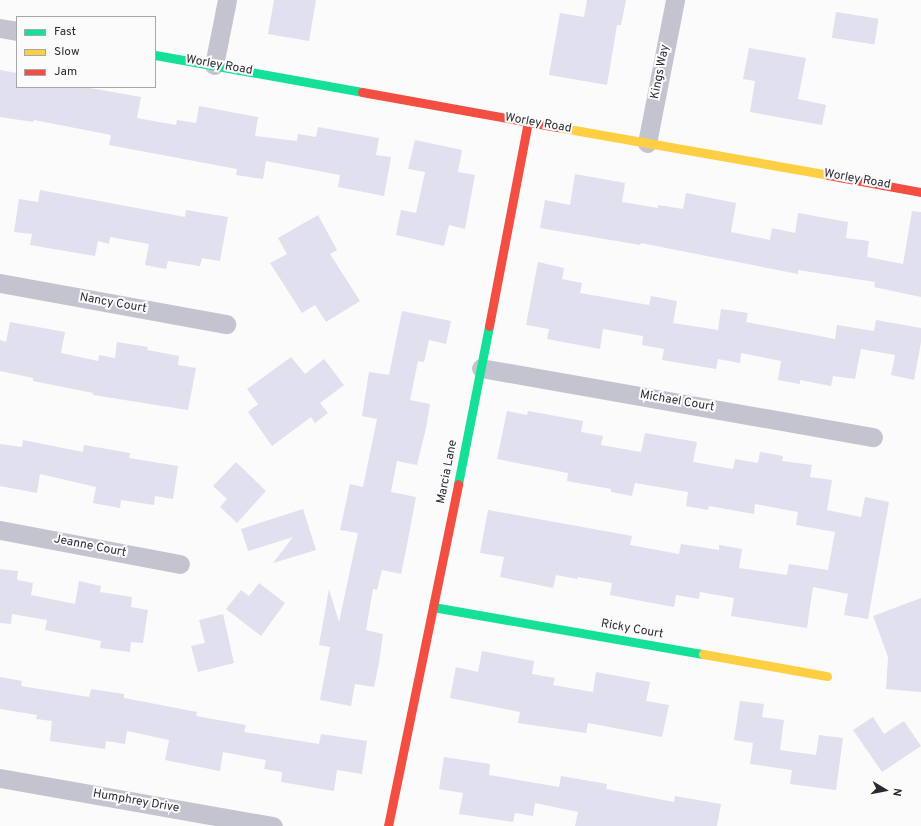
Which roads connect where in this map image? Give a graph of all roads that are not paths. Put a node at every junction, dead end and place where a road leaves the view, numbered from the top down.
1 (227, 0) edge
2 (675, 0) edge
3 (0, 28) edge
4 (16, 31) edge
5 (156, 55) edge
6 (214, 65) junction
7 (528, 122) junction
8 (647, 143) junction
9 (921, 192) edge
10 (0, 283) edge
11 (226, 324) dead end
12 (481, 368) junction
13 (873, 437) dead end
14 (0, 530) edge
15 (180, 564) dead end
16 (433, 607) junction
17 (827, 676) dead end
18 (0, 778) edge
19 (273, 826) edge
20 (388, 826) edge

1 - 6 street
2 - 8 street, Kings Way
3 - 4 street
5 - 6 street, Worley Road
6 - 7 street, Worley Road
7 - 8 street, Worley Road
7 - 12 street, Marcia Lane
8 - 9 street, Worley Road
10 - 11 street, Nancy Court
12 - 13 street, Michael Court
12 - 16 street, Marcia Lane
14 - 15 street, Jeanne Court
16 - 17 street, Ricky Court
16 - 20 street, Marcia Lane
18 - 19 street, Humphrey Drive

